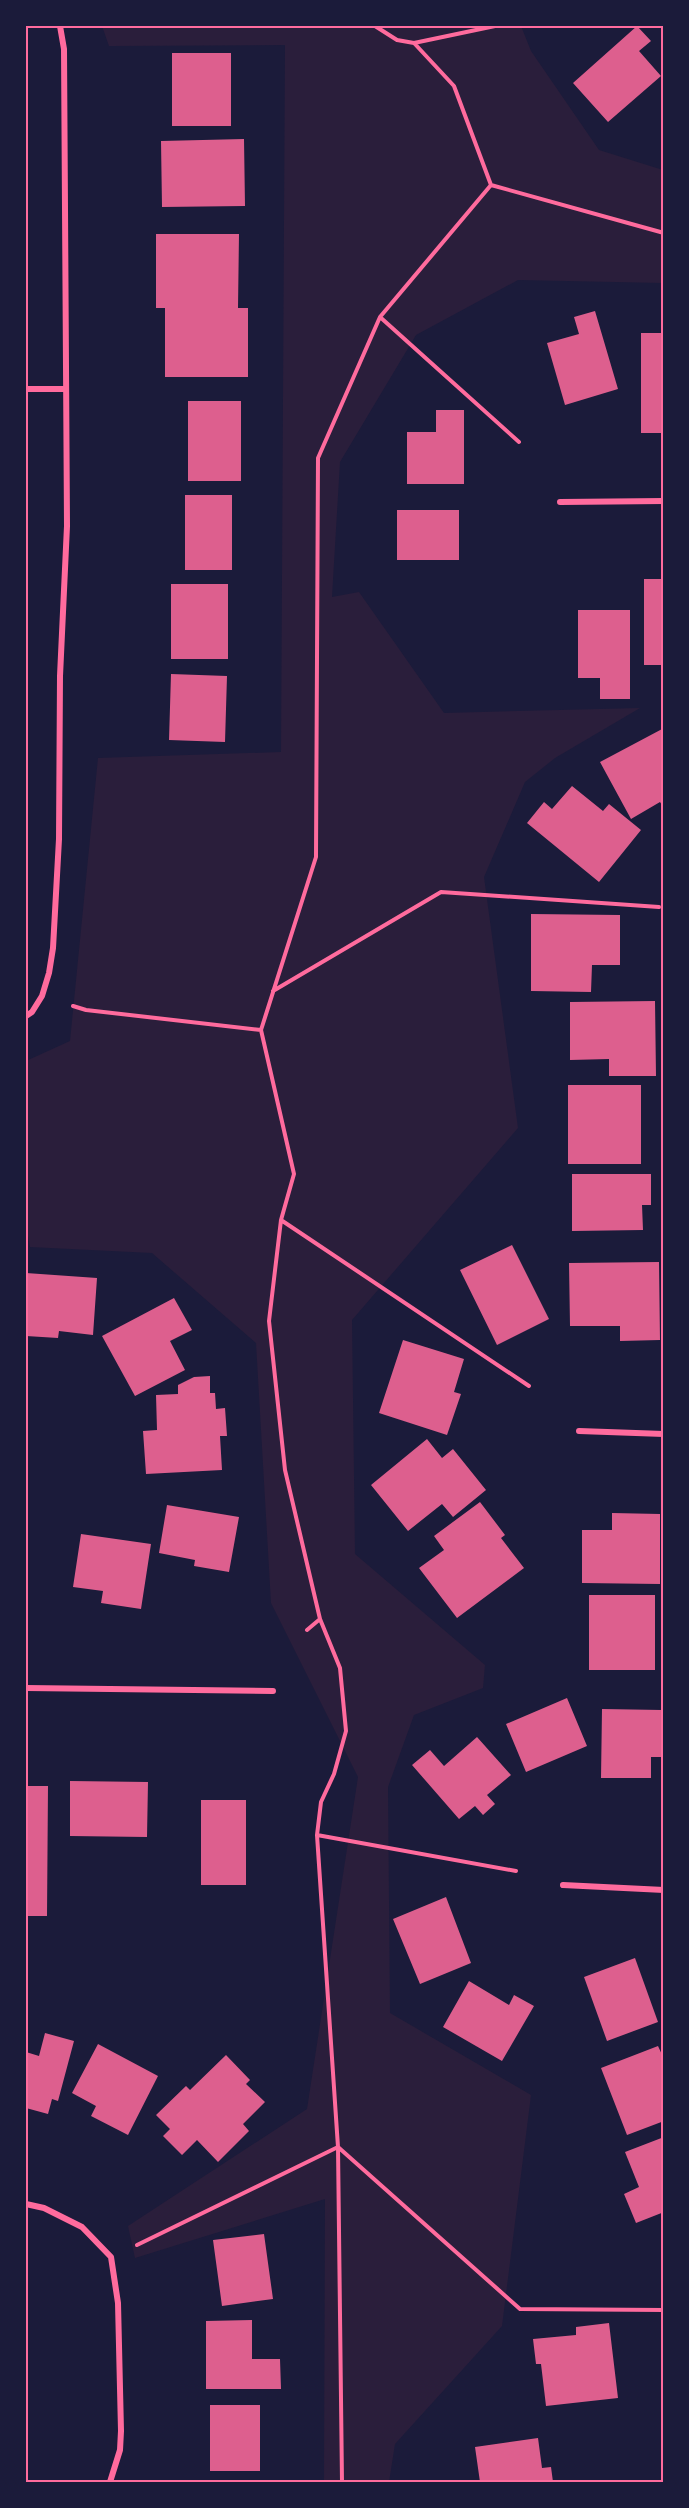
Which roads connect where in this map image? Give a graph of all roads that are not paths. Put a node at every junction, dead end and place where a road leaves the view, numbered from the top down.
1 (60, 26) edge
2 (26, 389) edge
3 (64, 389) junction
4 (663, 501) edge
5 (560, 502) dead end
6 (29, 1014) edge
7 (579, 1431) dead end
8 (663, 1434) edge
9 (26, 1688) edge
10 (273, 1691) dead end
11 (563, 1885) dead end
12 (663, 1890) edge
13 (26, 2204) edge
14 (110, 2482) edge

1 - 3 street
2 - 3 street
3 - 6 street
4 - 5 street
7 - 8 street
9 - 10 street
11 - 12 street
13 - 14 street

